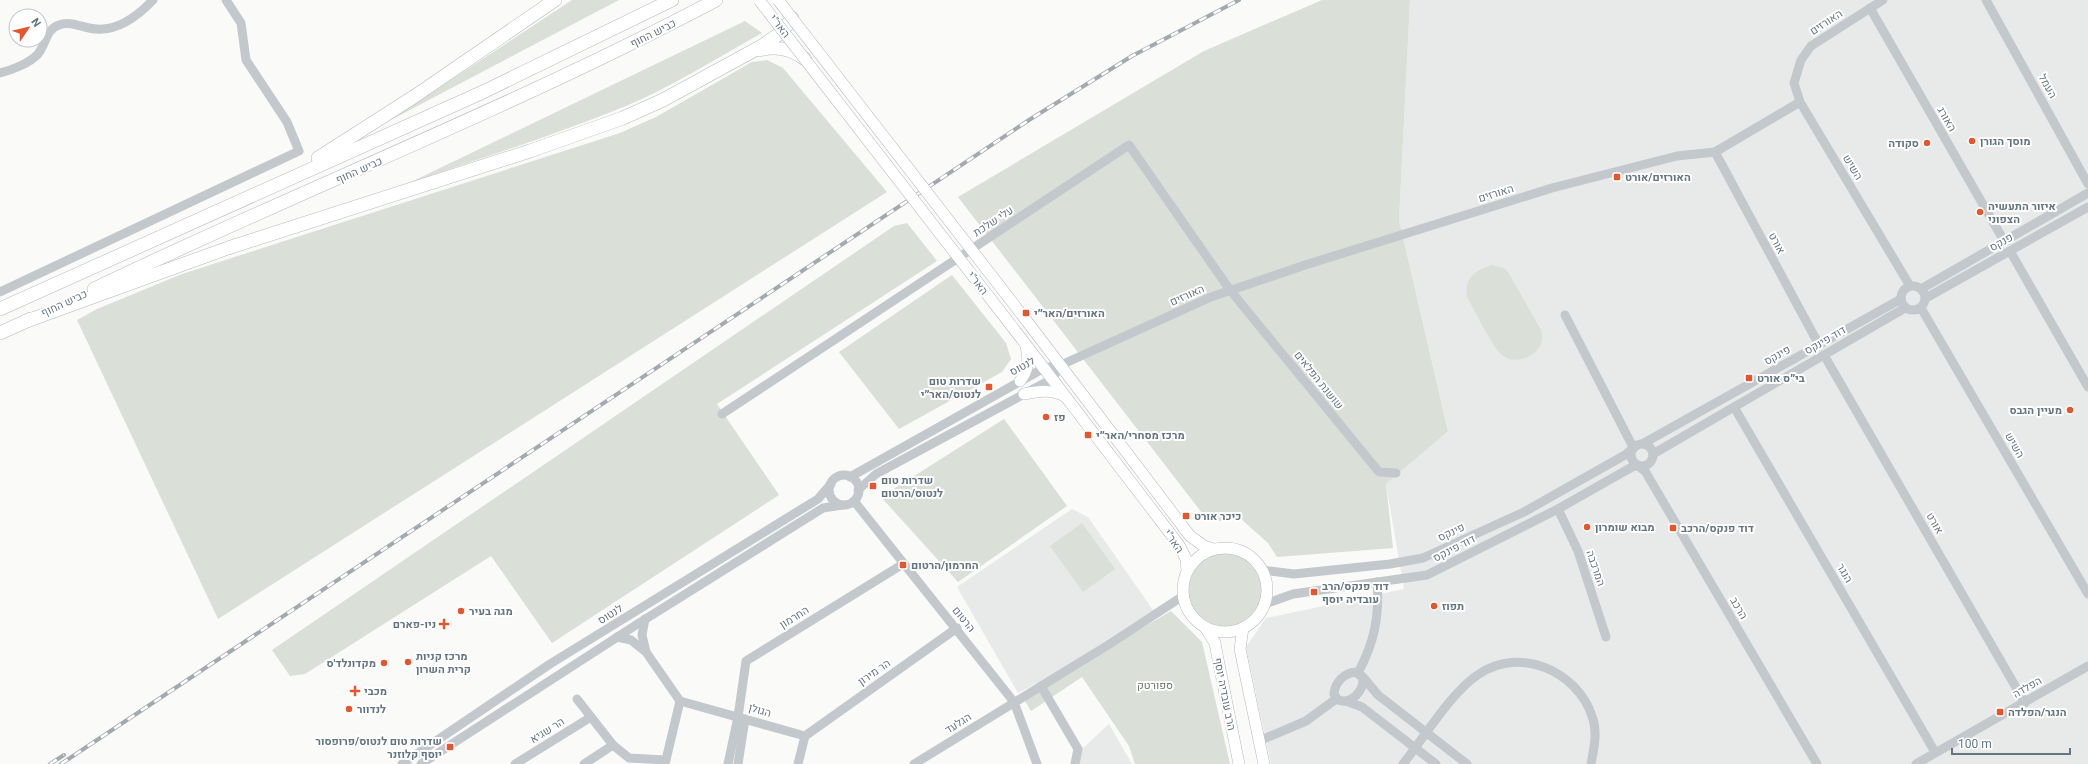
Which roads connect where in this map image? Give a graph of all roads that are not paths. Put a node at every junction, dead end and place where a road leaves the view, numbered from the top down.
1 (153, 0) edge
2 (226, 0) edge
3 (554, 0) edge
4 (672, 0) edge
5 (716, 0) edge
6 (759, 0) edge
7 (778, 0) edge
8 (1883, 0) edge
9 (1986, 0) edge
10 (1870, 8) junction
11 (792, 18) junction
12 (783, 31) junction
13 (748, 54) junction
14 (804, 59) junction
15 (0, 73) edge
16 (1800, 102) junction
17 (1714, 152) junction
18 (2088, 184) edge
19 (257, 193) junction
20 (2088, 193) edge
21 (2088, 207) edge
22 (2004, 241) junction
23 (2010, 251) junction
24 (1910, 286) junction
25 (1921, 289) junction
26 (1230, 290) junction
27 (0, 292) edge
28 (1926, 298) junction
29 (1901, 299) junction
30 (1906, 308) junction
31 (1921, 308) junction
32 (0, 309) edge
33 (1565, 315) dead end
34 (24, 322) junction
35 (0, 333) edge
36 (1025, 343) junction
37 (1819, 345) junction
38 (1824, 355) junction
39 (1061, 366) junction
40 (1044, 368) junction
41 (1052, 379) junction
42 (1020, 381) junction
43 (2088, 387) edge
44 (1024, 394) junction
45 (1066, 397) junction
46 (1734, 407) junction
47 (722, 414) dead end
48 (1644, 443) junction
49 (1632, 448) junction
50 (1653, 454) junction
51 (1638, 466) junction
52 (1396, 473) dead end
53 (850, 477) junction
54 (831, 484) junction
55 (858, 490) junction
56 (854, 501) junction
57 (842, 505) junction
58 (1558, 509) junction
59 (1213, 550) junction
60 (903, 564) junction
61 (1187, 570) junction
62 (1262, 570) junction
63 (1377, 582) junction
64 (2088, 594) edge
65 (1183, 596) junction
66 (1265, 604) junction
67 (645, 619) junction
68 (1205, 627) junction
69 (956, 628) junction
70 (1243, 628) junction
71 (617, 637) junction
72 (1606, 637) dead end
73 (646, 652) junction
74 (2088, 666) edge
75 (1360, 674) junction
76 (1041, 686) junction
77 (577, 699) dead end
78 (1341, 700) junction
79 (680, 701) junction
80 (1014, 702) junction
81 (2025, 703) junction
82 (591, 716) junction
83 (742, 718) junction
84 (1427, 733) junction
85 (805, 736) junction
86 (1259, 740) junction
87 (613, 745) junction
88 (1415, 748) junction
89 (1935, 752) junction
90 (665, 762) edge
91 (402, 764) edge
92 (421, 764) edge
93 (515, 764) edge
94 (584, 764) edge
95 (728, 764) edge
96 (738, 764) edge
97 (798, 764) edge
98 (914, 764) edge
99 (1037, 764) edge
100 (1075, 764) edge
101 (1239, 764) edge
102 (1264, 764) edge
103 (1403, 764) edge
104 (1436, 764) edge
105 (1467, 764) edge
106 (1591, 764) edge
107 (1817, 764) edge
108 (1916, 764) edge

1 - 15 street
2 - 27 street
3 - 19 highway
4 - 19 highway, כביש החוף
5 - 34 highway, כביש החוף
6 - 12 main road, האר"י, bridge
7 - 11 main road, האר"י, bridge
8 - 10 street, האורזים
9 - 18 street, העמל
10 - 16 street, האורזים
10 - 22 street, האורג
11 - 12 highway
11 - 39 main road, האר"י, bridge
12 - 13 highway
12 - 14 main road, האר"י, bridge
13 - 14 highway
13 - 34 highway
14 - 36 main road, האר"י, bridge
16 - 17 street, האורזים
16 - 24 street, השיש
17 - 26 street, האורזים
17 - 37 street, אורט
19 - 32 highway, כביש החוף
20 - 22 street
21 - 23 street, פנקס
22 - 25 street
23 - 28 street, פנקס
23 - 43 street
24 - 25 street
24 - 29 street
25 - 28 street
26 - 39 street, האורזים
26 - 47 street, עלי שלכת
26 - 52 street, שושנת הפלאים
28 - 31 street
29 - 30 street
29 - 37 street, פינקס
30 - 31 street
30 - 38 street, דוד פינקס
31 - 64 street, השיש
33 - 49 street
34 - 35 highway, כביש החוף
36 - 40 main road, האר"י
36 - 42 main road
37 - 48 street, פינקס
38 - 46 street, דוד פינקס
38 - 81 street, אורט
39 - 40 street, לנטוס
39 - 41 street
39 - 59 main road, האר"י
40 - 41 main road, האר"י
40 - 42 street, לנטוס
41 - 44 street
41 - 45 main road, האר"י
42 - 53 street, לנטוס
44 - 45 main road
44 - 55 street
45 - 61 main road, האר"י
46 - 50 street, דוד פינקס
46 - 89 street, הנגר
48 - 49 street
48 - 50 street
49 - 51 street
49 - 62 street, פינקס
50 - 51 street
51 - 58 street, דוד פינקס
51 - 107 street, הרכב
53 - 54 street
53 - 55 street
54 - 57 street
54 - 91 street, לנטוס
55 - 56 street
56 - 57 street
56 - 60 street, הרטום
57 - 67 street
58 - 63 street, דוד פינקס
58 - 72 street, המרכבה
59 - 61 main road
59 - 62 main road
60 - 69 street, הרטום
60 - 83 street, החרמון
61 - 65 main road
62 - 66 main road
63 - 66 street, דוד פינקס
63 - 75 street
65 - 68 main road
65 - 76 street, הגלעד
66 - 70 main road
67 - 71 street
67 - 73 street
68 - 70 main road
68 - 101 main road, הרב עובדיה יוסף
69 - 80 street, הרטום
69 - 85 street, הר מירון
70 - 86 main road
71 - 73 street
71 - 92 street
73 - 79 street
74 - 81 street, הפלדה
75 - 78 street
75 - 78 street
75 - 84 street
76 - 80 street, הגלעד
76 - 100 street
77 - 82 street
78 - 86 street
78 - 88 street
79 - 83 street, הגולן
79 - 90 street
80 - 98 street, הגלעד
80 - 99 street, הרטום
81 - 89 street, הפלדה
82 - 87 street
82 - 93 street, הר שגיא
83 - 85 street, הגולן
83 - 95 street
83 - 96 street
84 - 88 street
84 - 105 street
84 - 106 street
85 - 97 street
86 - 102 main road
87 - 90 street
87 - 94 street
88 - 103 street
88 - 104 street
89 - 108 street, הפלדה

